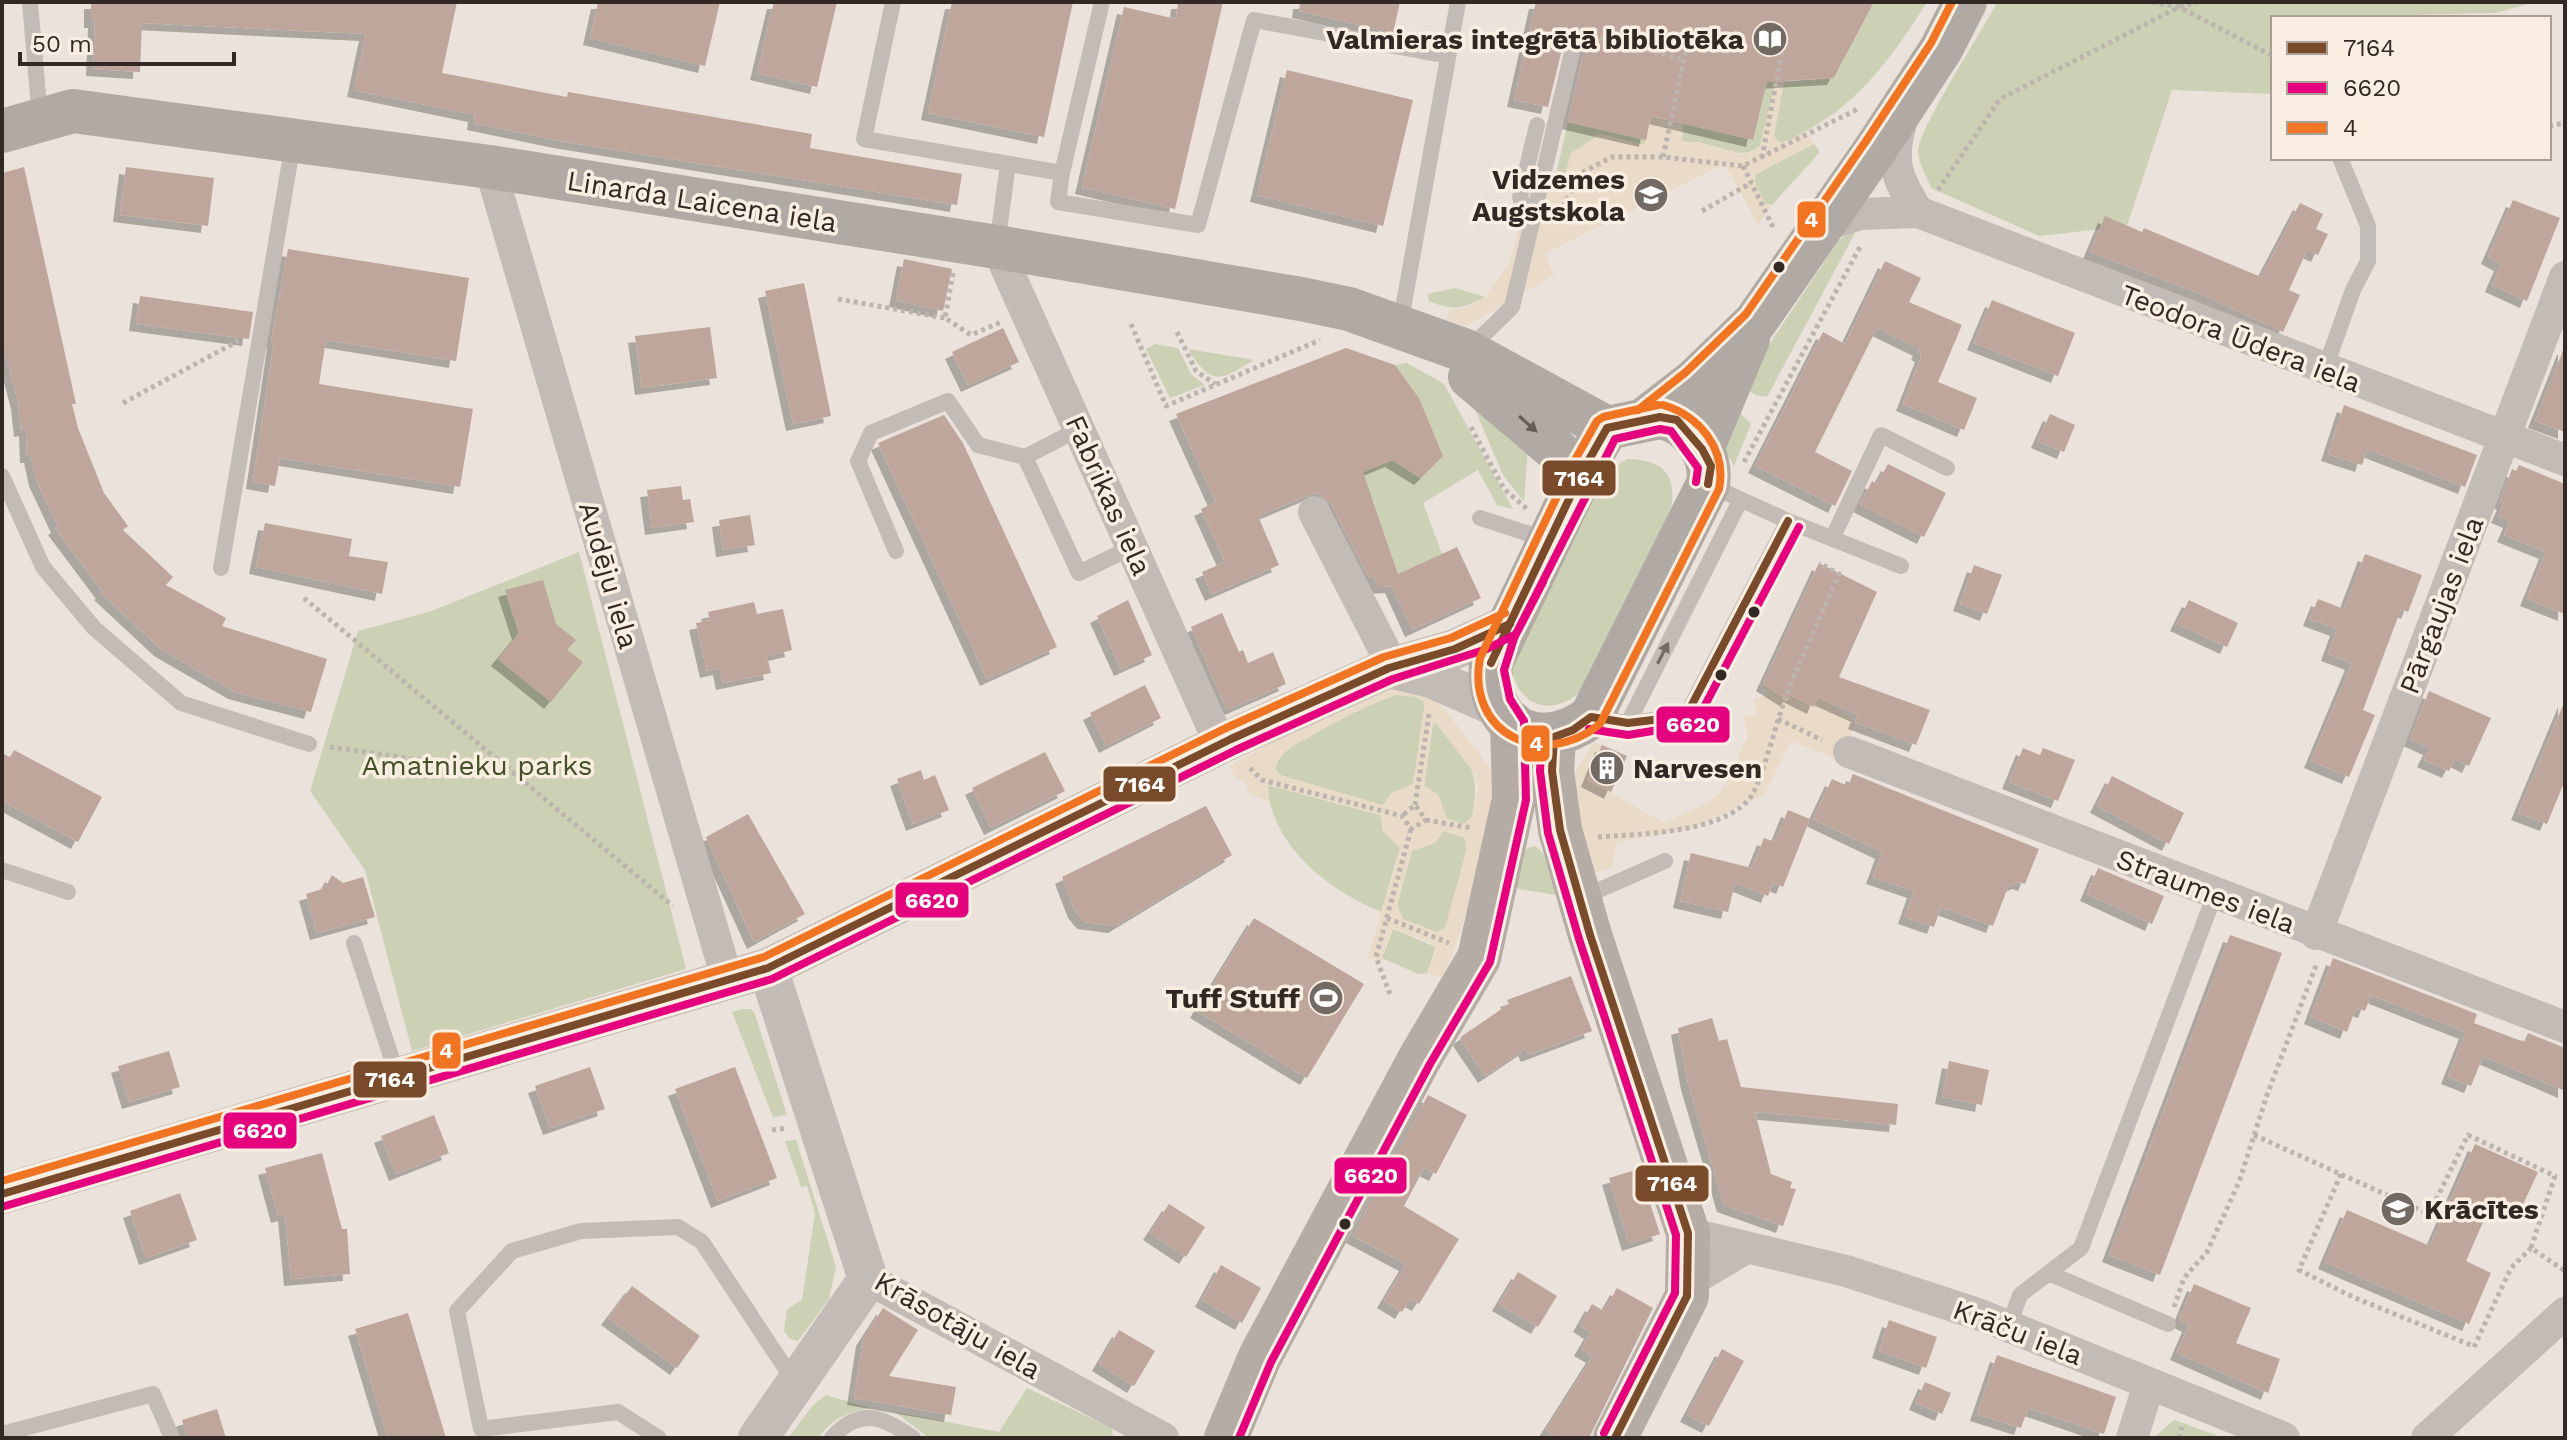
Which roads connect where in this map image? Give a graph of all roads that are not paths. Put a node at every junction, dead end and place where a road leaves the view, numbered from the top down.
1 (30, 2) edge
2 (893, 2) edge
3 (1102, 2) edge
4 (1458, 2) edge
5 (1965, 2) edge
6 (1574, 44) dead end
7 (1448, 56) junction
8 (1888, 102) junction
9 (1537, 125) dead end
10 (21, 126) edge
11 (293, 141) junction
12 (2341, 160) edge
13 (1008, 164) junction
14 (490, 167) junction
15 (1062, 173) junction
16 (1926, 204) junction
17 (1530, 222) junction
18 (1825, 225) junction
19 (997, 247) junction
20 (2565, 277) edge
21 (1755, 322) junction
22 (1400, 326) junction
23 (1466, 351) junction
24 (2325, 369) junction
25 (1626, 423) junction
26 (1079, 429) junction
27 (2505, 438) junction
28 (1025, 457) junction
29 (2565, 460) edge
30 (1947, 468) dead end
31 (1582, 472) junction
32 (2, 476) edge
33 (1722, 476) junction
34 (1314, 512) dead end
35 (1480, 518) dead end
36 (1788, 521) junction
37 (1538, 525) junction
38 (1832, 539) junction
39 (1132, 547) junction
40 (896, 551) dead end
41 (1901, 566) dead end
42 (221, 568) dead end
43 (1510, 624) junction
44 (1388, 663) junction
45 (1504, 715) junction
46 (1591, 726) junction
47 (309, 744) road end
48 (1849, 752) road end
49 (1234, 756) junction
50 (1665, 861) dead end
51 (2, 870) edge
52 (68, 892) dead end
53 (2215, 894) junction
54 (1580, 899) junction
55 (2322, 936) junction
56 (354, 943) dead end
57 (768, 968) junction
58 (728, 982) junction
59 (2565, 1027) edge
60 (398, 1078) junction
61 (2, 1194) edge
62 (1688, 1233) junction
63 (1744, 1249) junction
64 (2048, 1273) junction
65 (868, 1279) junction
66 (1687, 1283) junction
67 (2565, 1313) edge
68 (2168, 1324) road end
69 (2009, 1326) junction
70 (795, 1383) junction
71 (2149, 1384) junction
72 (2, 1434) edge
73 (1230, 1437) edge
74 (172, 1438) edge
75 (659, 1438) edge
76 (758, 1438) edge
77 (832, 1438) edge
78 (913, 1438) edge
79 (1163, 1438) edge
80 (1615, 1438) edge
81 (2132, 1438) edge
82 (2284, 1438) edge
83 (2427, 1438) edge

1 - 10 lane
2 - 13 lane
3 - 15 lane
4 - 7 lane
5 - 8 main road
6 - 17 lane
7 - 15 lane
7 - 22 lane
8 - 16 street
8 - 18 main road
9 - 17 lane
10 - 11 main road, Linarda Laicena iela
11 - 14 main road, Linarda Laicena iela
11 - 42 lane
12 - 24 lane
13 - 15 lane
13 - 19 lane
14 - 19 main road, Linarda Laicena iela
14 - 58 street, Audēju iela
16 - 18 street, Teodora Ūdera iela
16 - 24 street, Teodora Ūdera iela
17 - 23 lane
18 - 21 main road
19 - 22 main road, Linarda Laicena iela
19 - 26 street, Fabrikas iela
20 - 27 street, Pārgaujas iela
21 - 25 main road
21 - 33 main road
22 - 23 main road, Linarda Laicena iela
22 -> 31 main road, Linarda Laicena iela
23 - 25 main road, Linarda Laicena iela
24 - 27 street, Teodora Ūdera iela
25 - 31 main road
25 - 33 main road, Linarda Laicena iela
26 - 28 lane
26 - 39 street, Fabrikas iela
27 - 29 street, Teodora Ūdera iela
27 - 55 street, Pārgaujas iela
28 - 39 lane
28 - 40 lane
30 - 38 lane
31 - 37 main road
32 - 47 lane
33 - 36 lane
33 - 46 main road
34 - 44 street
35 - 37 lane
36 - 38 lane
36 - 46 lane
37 - 43 main road
38 - 41 lane
39 - 49 street, Fabrikas iela
43 - 44 street
43 - 45 main road
44 - 45 street
44 - 49 street
45 - 46 main road
45 - 73 main road
46 - 54 main road
48 - 53 street, Straumes iela
49 - 57 street
50 - 54 lane
51 - 52 lane
53 - 55 street, Straumes iela
53 - 64 lane
54 - 62 main road
55 - 59 street, Straumes iela
56 - 60 lane
57 - 58 street
57 - 65 street, Krāsotāju iela
58 - 60 street
60 - 61 street
62 - 63 street, Krāču iela
62 - 66 main road
63 - 66 street
63 - 69 street, Krāču iela
64 - 68 lane
64 - 69 lane
65 - 70 street
65 - 79 street, Krāsotāju iela
66 - 80 main road
67 - 83 street
69 - 71 street, Krāču iela
70 - 75 lane
70 - 76 street
71 - 81 street
71 - 82 street, Krāču iela
72 - 74 lane
77 - 78 lane

